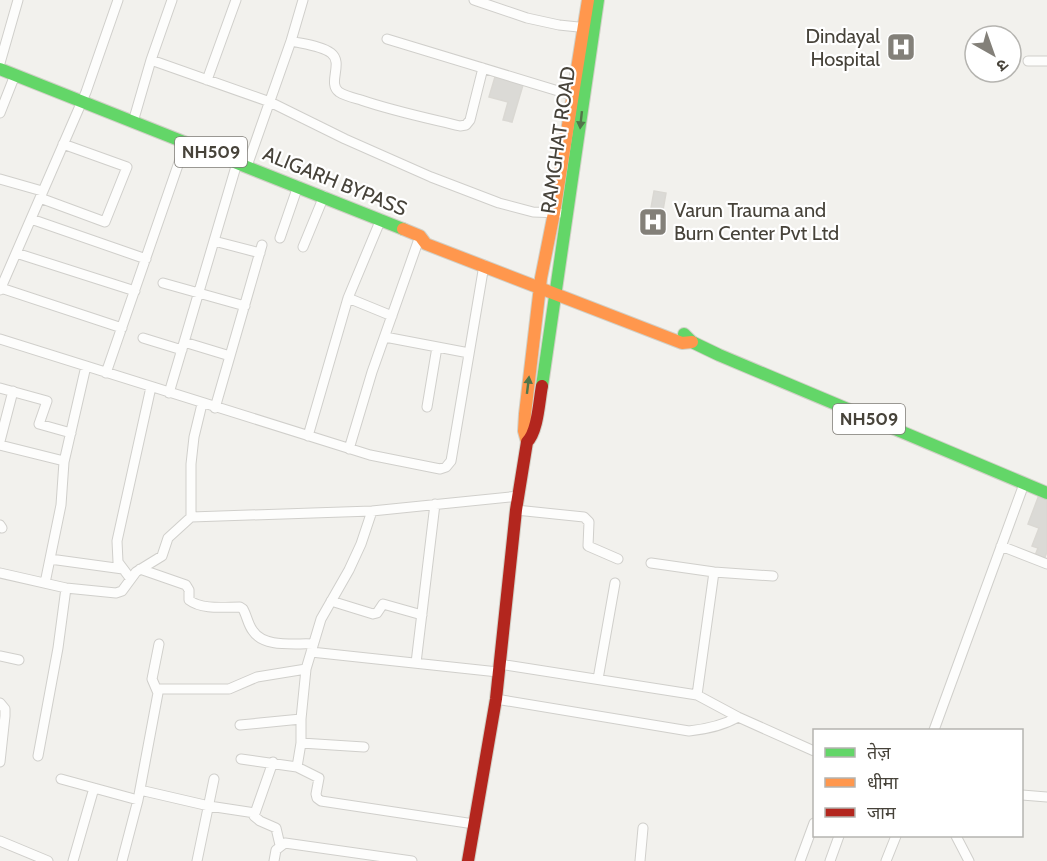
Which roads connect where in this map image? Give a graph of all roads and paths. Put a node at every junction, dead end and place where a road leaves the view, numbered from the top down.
1 (18, 0) edge
2 (118, 0) edge
3 (172, 0) edge
4 (236, 0) edge
5 (303, 0) edge
6 (474, 0) edge
7 (588, 0) edge
8 (598, 0) edge
9 (589, 28) junction
10 (387, 39) dead end
11 (291, 41) junction
12 (151, 60) junction
13 (1047, 61) edge
14 (1028, 62) dead end
15 (0, 63) edge
16 (483, 68) junction
17 (0, 69) edge
18 (15, 75) junction
19 (207, 80) junction
20 (85, 93) junction
21 (578, 97) junction
22 (270, 102) junction
23 (0, 113) edge
24 (134, 118) junction
25 (186, 142) junction
26 (63, 144) junction
27 (247, 158) junction
28 (0, 179) edge
29 (298, 186) junction
30 (41, 195) junction
31 (324, 196) junction
32 (554, 213) junction
33 (568, 213) junction
34 (31, 219) junction
35 (381, 219) junction
36 (421, 237) junction
37 (280, 238) dead end
38 (214, 241) junction
39 (303, 247) dead end
40 (16, 253) junction
41 (146, 259) junction
42 (484, 265) junction
43 (163, 283) dead end
44 (540, 283) junction
45 (1, 289) edge
46 (555, 290) junction
47 (135, 291) junction
48 (199, 293) junction
49 (348, 298) junction
50 (245, 306) junction
51 (392, 316) junction
52 (122, 328) junction
53 (385, 337) junction
54 (143, 338) dead end
55 (0, 339) edge
56 (183, 346) junction
57 (438, 347) junction
58 (469, 353) junction
59 (230, 356) junction
60 (86, 366) junction
61 (106, 373) junction
62 (151, 387) junction
63 (0, 388) edge
64 (13, 392) junction
65 (169, 393) junction
66 (202, 404) junction
67 (427, 406) dead end
68 (215, 408) junction
69 (71, 433) junction
70 (308, 436) junction
71 (0, 441) edge
72 (527, 442) junction
73 (0, 445) edge
74 (349, 449) junction
75 (64, 461) junction
76 (1024, 484) junction
77 (1047, 494) edge
78 (519, 496) junction
79 (435, 504) junction
80 (516, 510) junction
81 (372, 511) junction
82 (191, 517) junction
83 (1001, 546) junction
84 (50, 559) junction
85 (618, 559) dead end
86 (651, 563) dead end
87 (1047, 564) edge
88 (123, 569) junction
89 (140, 569) junction
90 (714, 572) junction
91 (0, 573) edge
92 (773, 576) dead end
93 (130, 578) junction
94 (45, 583) junction
95 (615, 583) dead end
96 (66, 588) junction
97 (331, 601) junction
98 (422, 615) junction
99 (159, 644) dead end
100 (312, 648) junction
101 (0, 656) edge
102 (18, 660) dead end
103 (416, 663) junction
104 (499, 668) junction
105 (306, 669) junction
106 (598, 679) junction
107 (157, 689) junction
108 (697, 695) junction
109 (496, 699) junction
110 (0, 703) edge
111 (738, 717) junction
112 (301, 719) junction
113 (240, 725) dead end
114 (934, 729) edge
115 (301, 743) junction
116 (364, 747) dead end
117 (813, 751) edge
118 (38, 756) dead end
119 (241, 759) dead end
120 (0, 762) edge
121 (273, 762) junction
122 (297, 767) junction
123 (61, 779) dead end
124 (214, 779) dead end
125 (94, 788) junction
126 (139, 795) junction
127 (1023, 795) edge
128 (1047, 797) edge
129 (209, 806) junction
130 (255, 813) junction
131 (474, 824) junction
132 (813, 826) edge
133 (643, 828) dead end
134 (839, 837) edge
135 (896, 837) edge
136 (957, 837) edge
137 (0, 841) edge
138 (280, 845) junction
139 (48, 861) edge
140 (73, 861) edge
141 (122, 861) edge
142 (197, 861) edge
143 (274, 861) edge
144 (412, 861) edge
145 (468, 861) edge
146 (640, 861) edge
147 (800, 861) edge
148 (830, 861) edge
149 (886, 861) edge
150 (969, 861) edge

1 - 15 street
2 - 20 street
3 - 12 street
4 - 19 street
5 - 11 street
6 - 9 street
7 - 9 main road, RAMGHAT ROAD
8 - 9 main road, RAMGHAT ROAD
9 - 21 main road, RAMGHAT ROAD
10 - 16 street
11 - 16 street
11 - 22 street
12 - 19 street
12 - 24 street
13 - 14 street
16 - 21 street
17 - 18 main road, ALIGARH BYPASS / NH509
18 - 20 main road, ALIGARH BYPASS / NH509
18 - 23 street
19 - 22 street
20 - 24 main road, ALIGARH BYPASS / NH509
20 - 26 street
21 - 32 main road, RAMGHAT ROAD
21 -> 33 main road, RAMGHAT ROAD
22 - 27 street
22 - 32 street
24 - 25 main road, ALIGARH BYPASS / NH509
25 - 27 main road, ALIGARH BYPASS / NH509
25 - 41 street
26 - 30 street
26 - 30 street
27 - 29 main road, ALIGARH BYPASS / NH509
27 - 38 street
28 - 30 street
29 - 31 main road, ALIGARH BYPASS / NH509
29 - 37 street
30 - 34 street
31 - 35 main road, ALIGARH BYPASS / NH509
31 - 39 street
32 - 33 street
32 - 44 main road, RAMGHAT ROAD
33 - 46 main road, RAMGHAT ROAD
34 - 40 street
34 - 41 street
35 - 36 main road, ALIGARH BYPASS / NH509
35 - 49 street
36 - 42 main road, ALIGARH BYPASS / NH509
36 - 44 main road, ALIGARH BYPASS / NH509
36 - 51 street
38 - 48 street
38 - 50 street
40 - 45 street
40 - 47 street
41 - 47 street
42 - 44 main road, ALIGARH BYPASS / NH509
42 - 58 street
43 - 48 street
44 - 46 main road, ALIGARH BYPASS / NH509
72 -> 44 main road, RAMGHAT ROAD
45 - 52 street
46 - 72 main road, RAMGHAT ROAD
46 - 76 main road, ALIGARH BYPASS / NH509
47 - 52 street
48 - 50 street
48 - 56 street
49 - 51 street
49 - 70 street
50 - 59 street
51 - 53 street
52 - 61 street
53 - 57 street
53 - 74 street
54 - 56 street
55 - 60 street
56 - 59 street
56 - 65 street
57 - 58 street
57 - 67 street
58 - 74 street
59 - 68 street
60 - 61 street
60 - 69 street
61 - 62 street
62 - 65 street
62 - 88 street
63 - 64 street
64 - 69 street
64 - 71 street
65 - 66 street
66 - 68 street
66 - 82 street
68 - 70 street
69 - 75 street
70 - 74 street
72 - 78 main road
73 - 75 street
75 - 84 street
76 - 77 main road, ALIGARH BYPASS / NH509
76 - 83 street
78 - 79 street
78 - 80 main road
79 - 81 street
79 - 98 street
80 - 85 street
80 - 104 main road
81 - 82 street
81 - 97 street
82 - 89 street
83 - 87 street
83 - 114 street
84 - 88 street
84 - 94 street
86 - 90 street
88 - 93 street
89 - 93 street
89 - 100 street
90 - 92 street
90 - 108 street
91 - 94 street
93 - 96 street
94 - 96 street
95 - 106 street
96 - 118 street
97 - 98 street
97 - 100 street
98 - 103 street
99 - 107 street
100 - 103 street
100 - 105 street
101 - 102 street
103 - 104 street
104 - 106 street
104 - 109 main road
105 - 107 street
105 - 112 street
106 - 108 street
107 - 126 street
108 - 111 street
109 - 111 street
109 - 131 main road
110 - 120 street
111 - 117 street
112 - 113 street
112 - 115 street
115 - 116 street
115 - 122 street
119 - 121 street
121 - 122 street
121 - 130 street
122 - 131 street
123 - 125 street
124 - 129 street
125 - 126 street
125 - 140 street
126 - 129 street
126 - 141 street
127 - 128 street
129 - 130 street
129 - 142 street
130 - 138 street
131 - 145 main road
132 - 147 street
133 - 146 street
134 - 148 street
135 - 149 street
136 - 150 street
137 - 139 street
138 - 143 street
138 - 144 street

